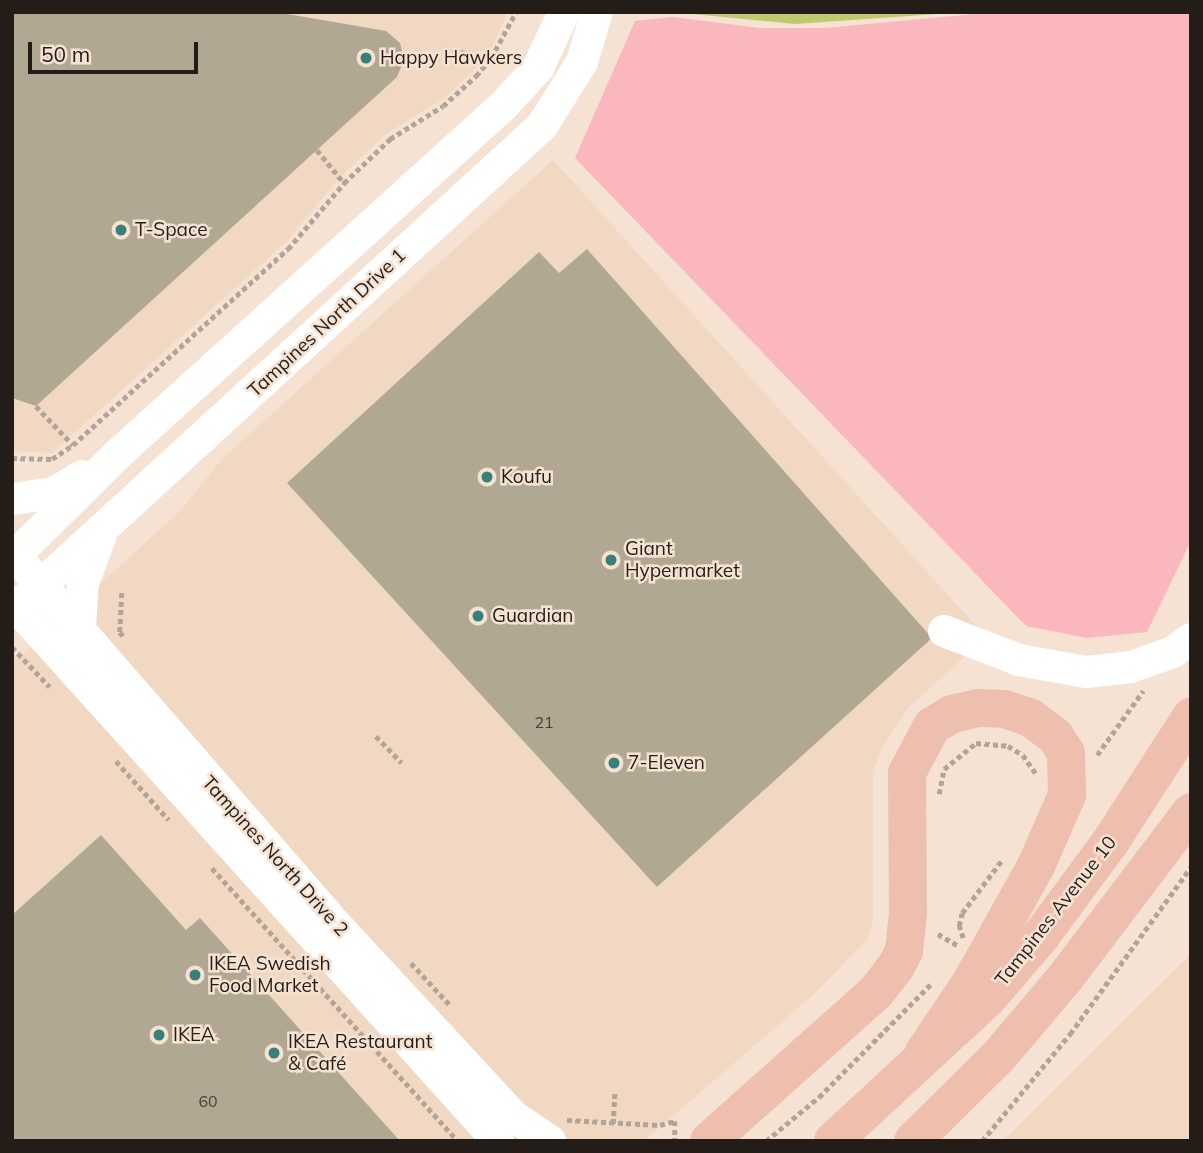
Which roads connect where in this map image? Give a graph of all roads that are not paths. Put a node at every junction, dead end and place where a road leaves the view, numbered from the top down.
1 (564, 12) edge
2 (597, 12) edge
3 (482, 123) junction
4 (498, 165) junction
5 (118, 454) junction
6 (12, 499) edge
7 (104, 530) junction
8 (13, 555) edge
9 (42, 585) junction
10 (15, 604) edge
11 (80, 627) junction
12 (944, 631) dead end
13 (1182, 645) edge
14 (1191, 717) edge
15 (1188, 819) edge
16 (924, 1052) junction
17 (554, 1129) edge
18 (498, 1141) edge
19 (709, 1141) edge
20 (833, 1141) edge
21 (913, 1141) edge

1 - 3 street
2 - 4 street, Tampines North Drive 1
3 - 4 street
3 - 5 street
4 - 7 street, Tampines North Drive 1
5 - 6 street
5 - 8 street
7 - 9 street, Tampines North Drive 1
7 - 11 street
8 - 9 street, Tampines North Drive 2
9 - 10 street, Tampines North Drive 1
9 - 11 street, Tampines North Drive 2
10 - 18 street, Tampines North Drive 2
11 - 17 street, Tampines North Drive 2
12 - 13 street
14 - 16 main road, Tampines Avenue 10
15 - 21 main road
16 - 19 main road
16 - 20 main road, Tampines Avenue 10

